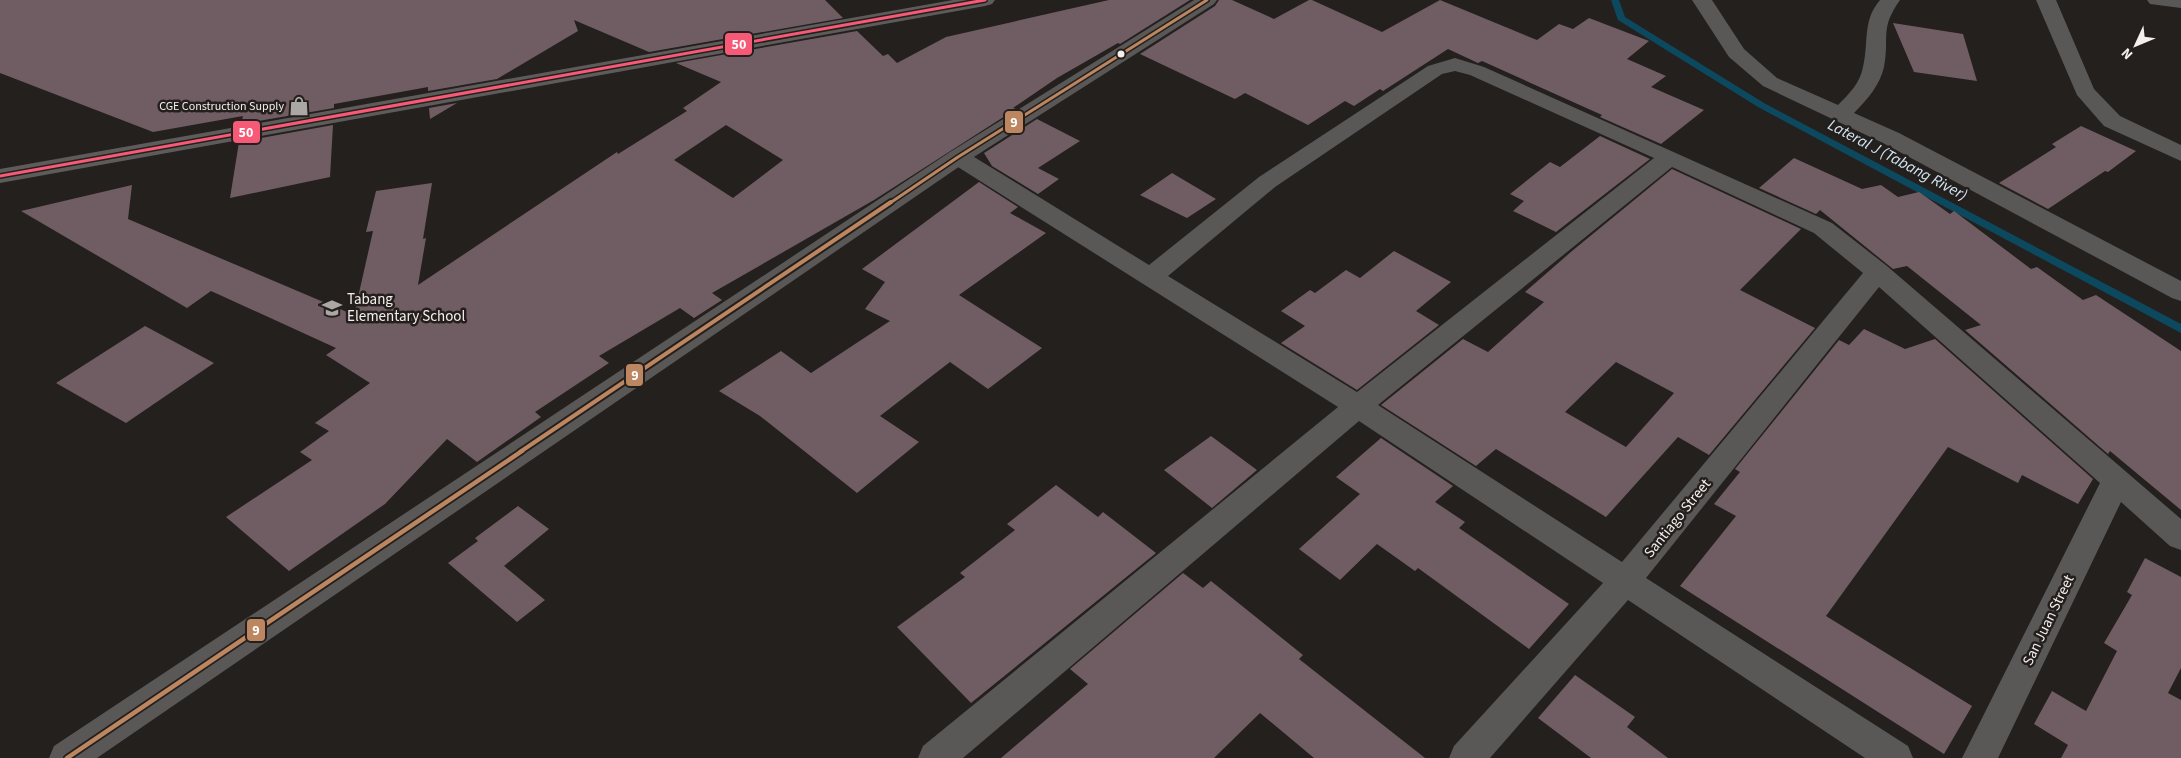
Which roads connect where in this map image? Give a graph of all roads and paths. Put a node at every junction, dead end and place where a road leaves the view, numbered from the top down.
1 (985, 0) edge
2 (1207, 0) edge
3 (1702, 0) edge
4 (1890, 0) edge
5 (2046, 0) edge
6 (2157, 0) edge
7 (2181, 2) edge
8 (1841, 114) junction
9 (2181, 154) edge
10 (958, 157) junction
11 (1670, 157) junction
12 (0, 176) edge
13 (1878, 272) junction
14 (1150, 277) junction
15 (2181, 292) edge
16 (1358, 406) junction
17 (2116, 481) junction
18 (2181, 537) edge
19 (1625, 581) junction
20 (67, 758) edge
21 (936, 758) edge
22 (1468, 758) edge
23 (1895, 758) edge
24 (1980, 758) edge

1 - 12 highway
2 - 10 street
3 - 8 street
4 - 8 street
5 - 9 street
6 - 7 street
8 - 15 street
10 - 14 street
10 - 20 street
11 - 13 street
11 - 14 street
11 - 16 street
13 - 17 street
13 - 19 street, Santiago Street
14 - 16 street
16 - 19 street
16 - 21 street
17 - 18 street
17 - 24 street, San Juan Street
19 - 22 street, Santiago Street
19 - 23 street

